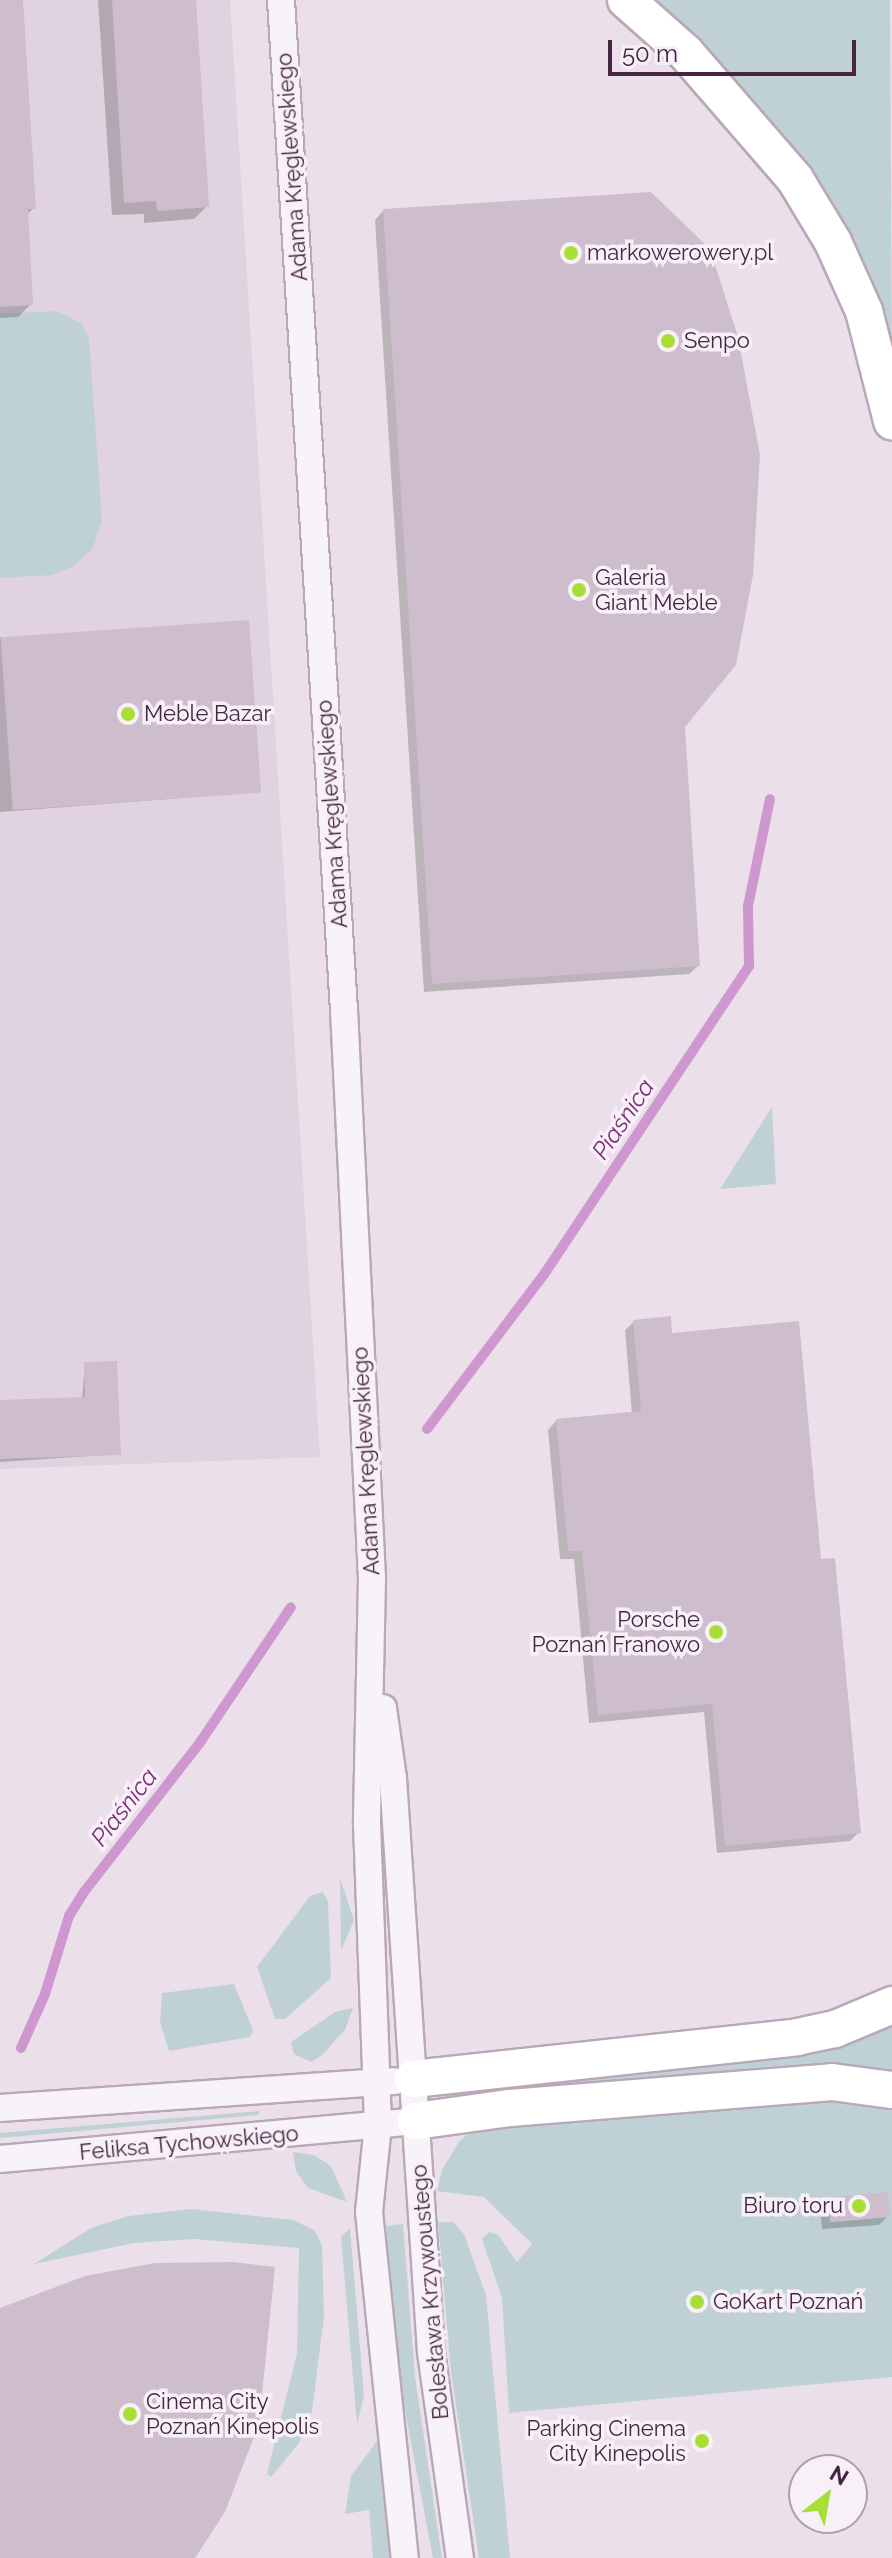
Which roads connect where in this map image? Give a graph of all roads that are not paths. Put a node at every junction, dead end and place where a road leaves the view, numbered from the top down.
1 (281, 0) edge
2 (626, 0) edge
3 (892, 421) edge
4 (373, 1629) junction
5 (892, 2005) edge
6 (413, 2079) junction
7 (377, 2083) junction
8 (892, 2090) edge
9 (0, 2108) edge
10 (416, 2121) junction
11 (378, 2125) junction
12 (0, 2159) edge
13 (405, 2558) edge
14 (460, 2558) edge

1 - 4 street, Adama Kręglewskiego
2 - 3 main road
4 - 6 street, Adama Kręglewskiego
4 - 7 street, Adama Kręglewskiego
5 - 6 main road
6 - 7 street, Feliksa Tychowskiego
6 - 10 street, Bolesława Krzywoustego
7 - 9 street, Feliksa Tychowskiego
7 - 11 street, Bolesława Krzywoustego
8 - 10 main road
10 - 11 street, Feliksa Tychowskiego
10 - 14 street, Bolesława Krzywoustego
11 - 12 street, Feliksa Tychowskiego
11 - 13 street, Bolesława Krzywoustego

